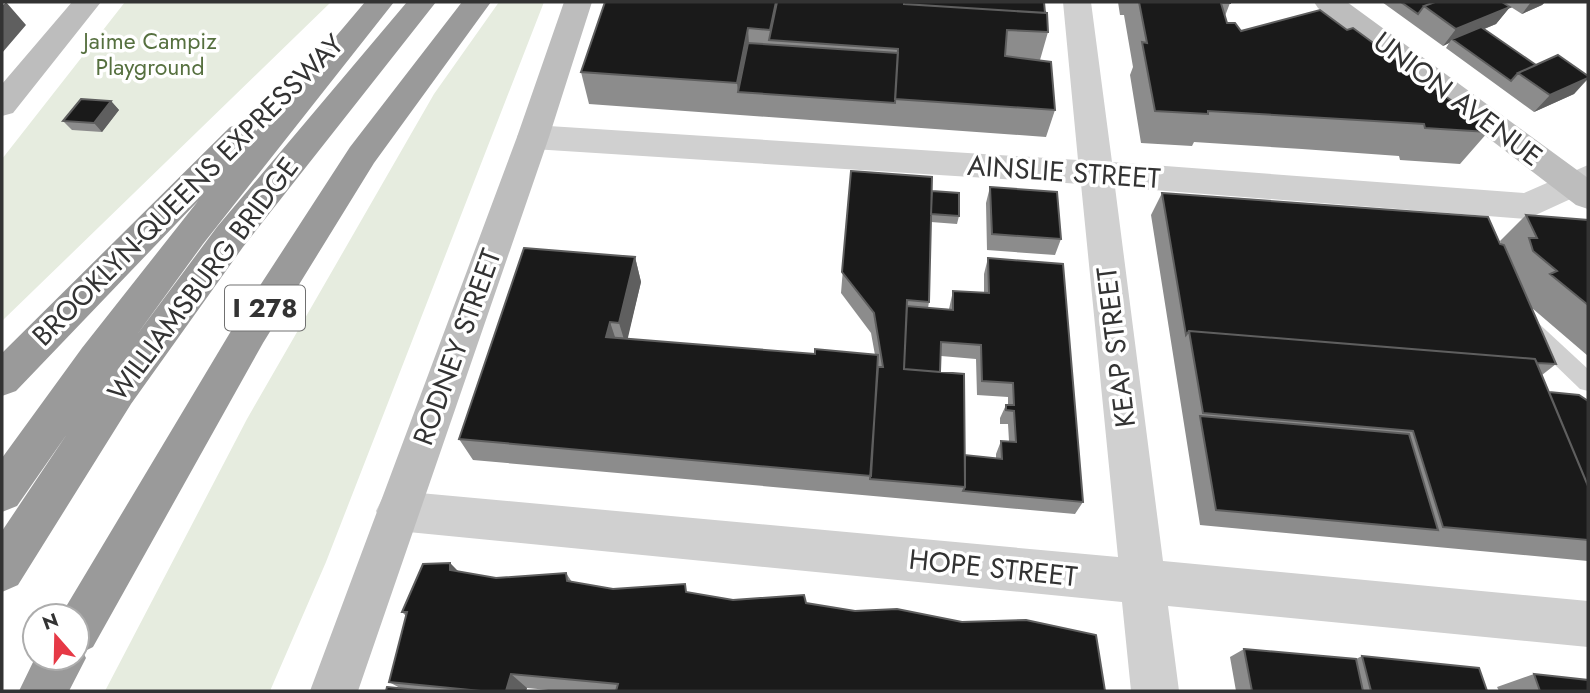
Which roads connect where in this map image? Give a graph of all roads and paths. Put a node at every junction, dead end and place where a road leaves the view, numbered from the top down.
1 (87, 2) edge
2 (373, 2) edge
3 (380, 2) edge
4 (422, 2) edge
5 (477, 2) edge
6 (578, 2) edge
7 (1076, 2) edge
8 (1328, 2) edge
9 (2, 105) edge
10 (533, 137) junction
11 (1096, 173) junction
12 (1583, 186) edge
13 (1518, 317) edge
14 (2, 379) edge
15 (1588, 382) edge
16 (2, 492) edge
17 (398, 511) junction
18 (2, 570) edge
19 (1143, 583) junction
20 (91, 607) edge
21 (1588, 624) edge
22 (54, 672) edge
23 (43, 691) edge
24 (334, 691) edge
25 (1155, 691) edge

1 - 9 main road
2 - 14 highway, BROOKLYN-QUEENS EXPRESSWAY
3 - 16 highway, WILLIAMSBURG BRIDGE
4 - 18 highway, WILLIAMSBURG BRIDGE
5 - 20 highway, I 278
6 - 10 main road, RODNEY STREET
7 - 11 street, KEAP STREET
8 - 12 main road, UNION AVENUE
10 - 11 street, AINSLIE STREET
10 - 17 main road, RODNEY STREET
11 - 12 street, AINSLIE STREET
11 - 19 street, KEAP STREET
13 - 15 lane
17 - 19 street, HOPE STREET
17 - 24 main road, RODNEY STREET
19 - 21 street, HOPE STREET
19 - 25 street, KEAP STREET
22 - 23 highway

